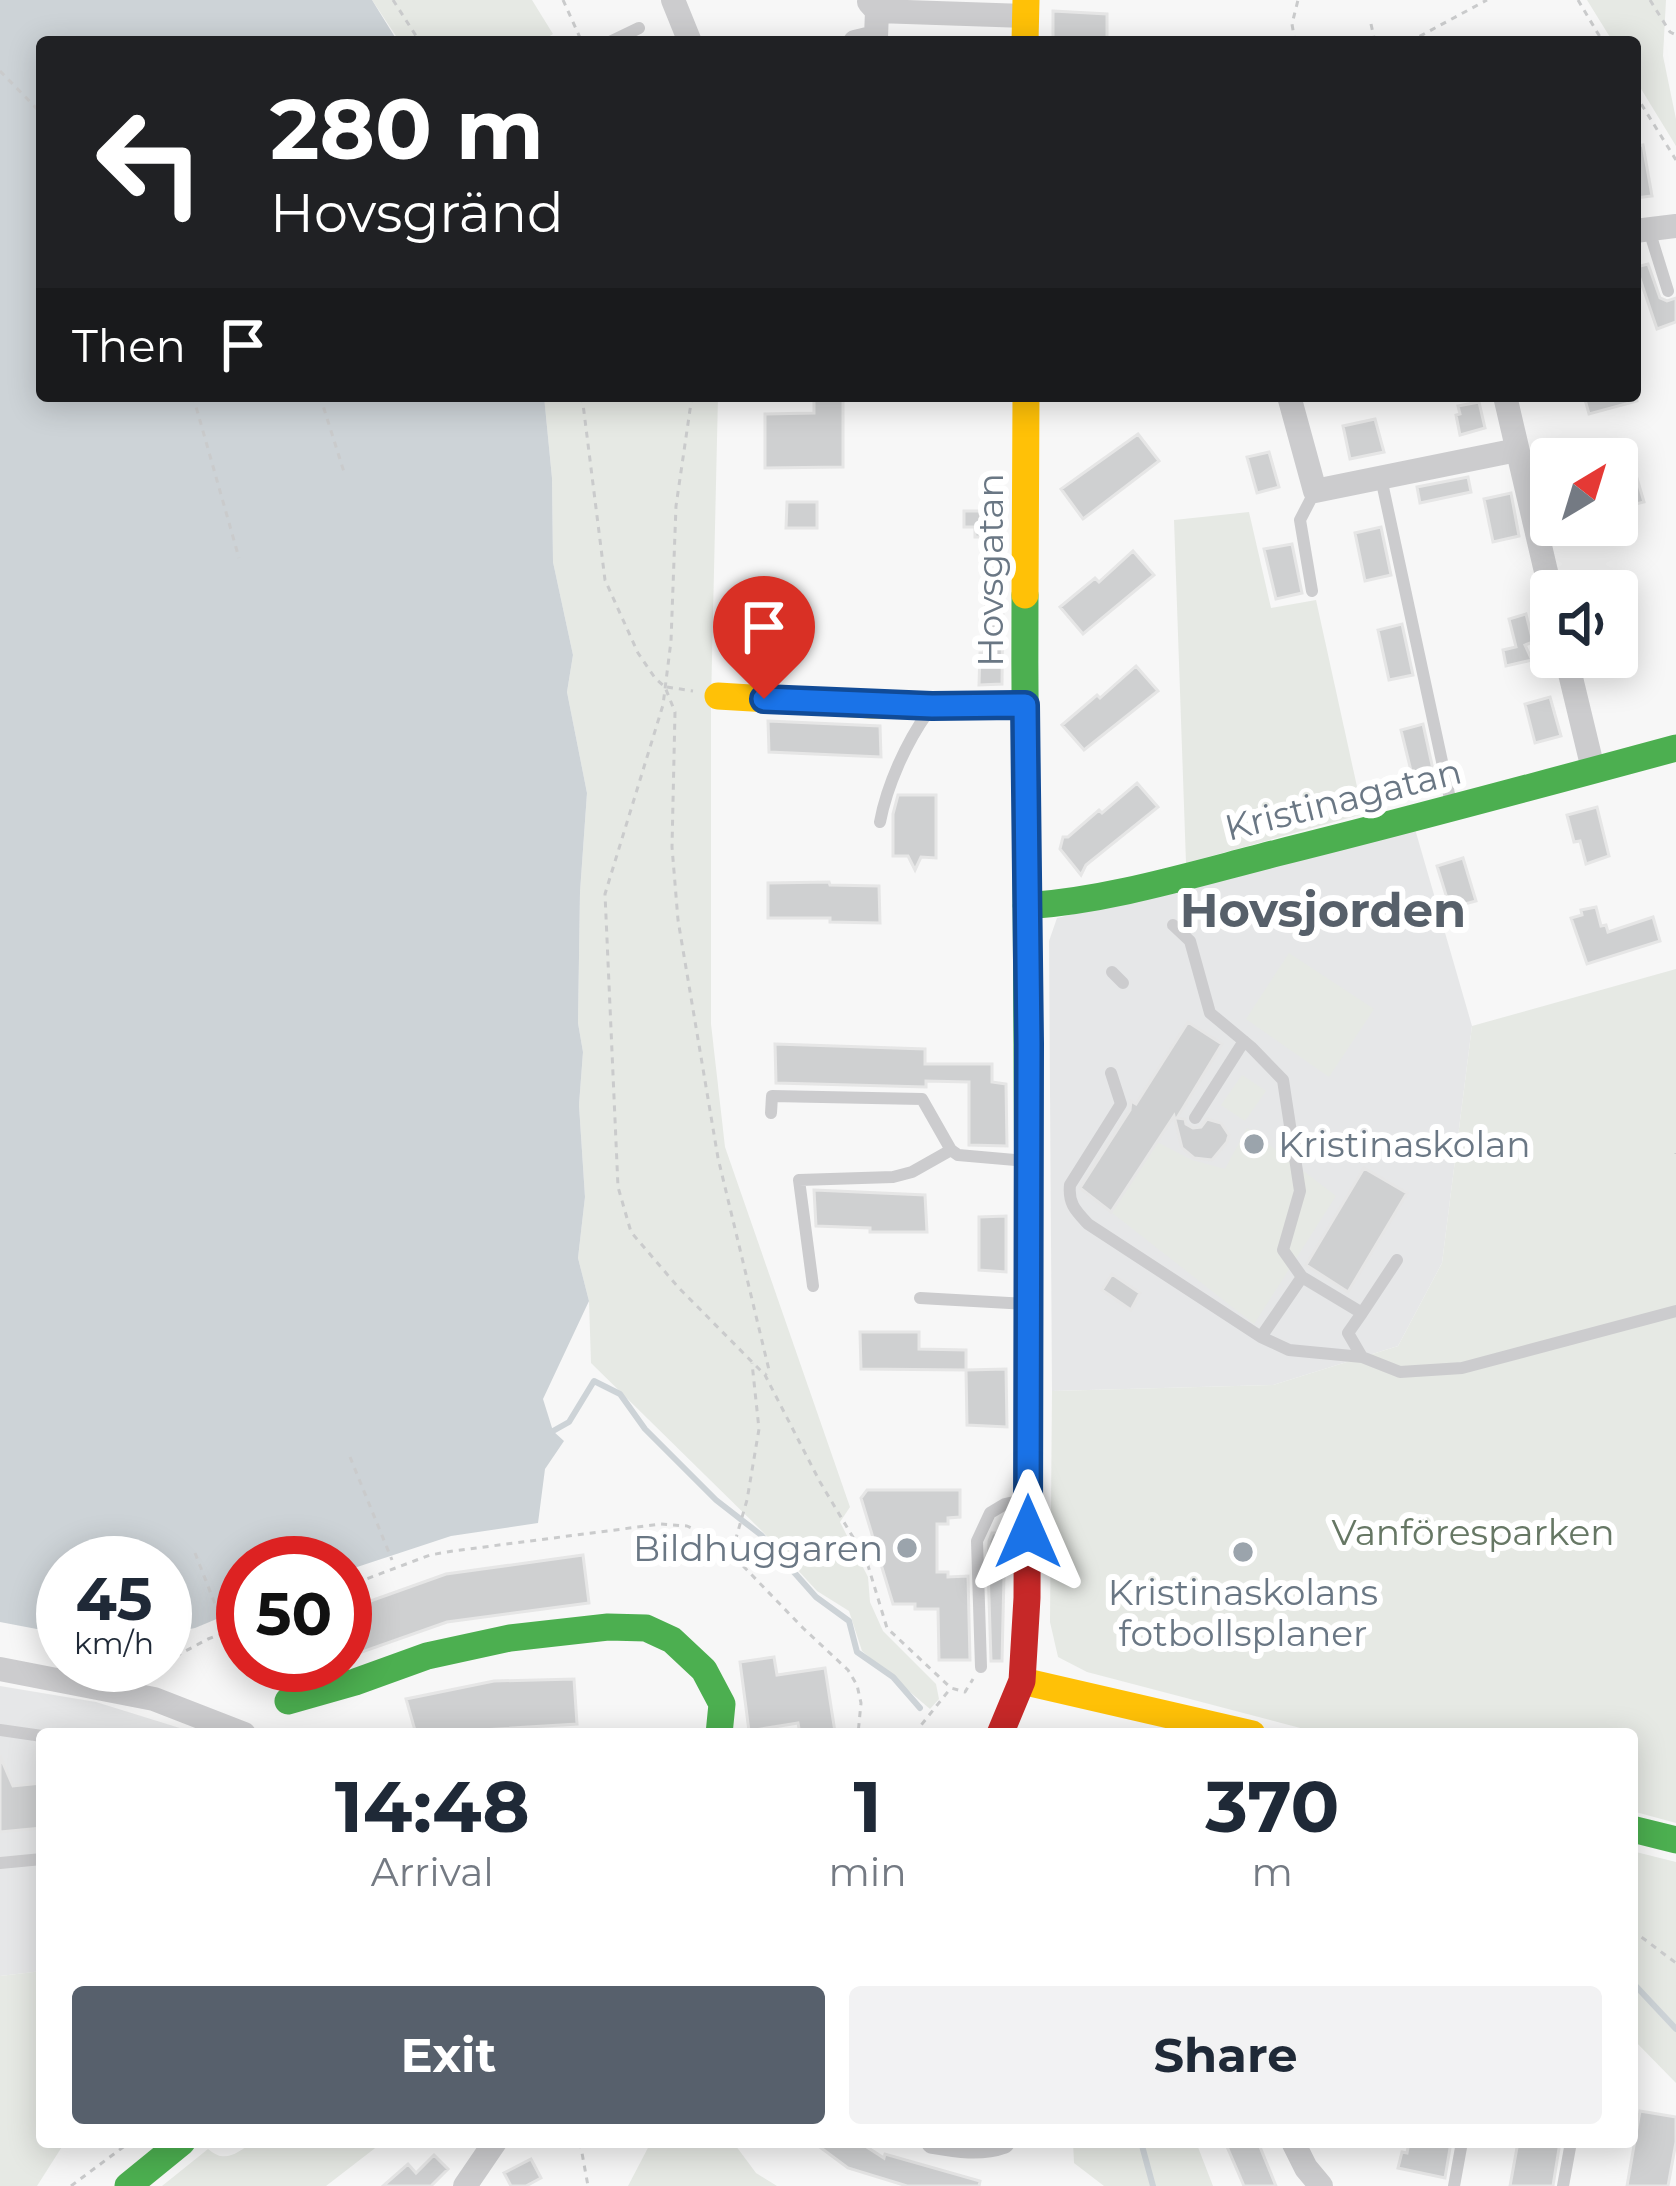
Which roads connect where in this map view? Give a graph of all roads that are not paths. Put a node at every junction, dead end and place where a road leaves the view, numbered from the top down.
1 (673, 0) edge
2 (872, 6) edge
3 (1026, 19) edge
4 (639, 28) dead end
5 (622, 36) edge
6 (688, 36) edge
7 (870, 36) edge
8 (1676, 226) edge
9 (1642, 230) edge
10 (1668, 292) dead end
11 (1026, 402) edge
12 (1291, 402) edge
13 (1506, 402) edge
14 (1517, 450) junction
15 (1382, 478) junction
16 (1316, 491) junction
17 (1546, 570) edge
18 (1312, 590) dead end
19 (1571, 678) edge
20 (718, 696) dead end
21 (1025, 705) junction
22 (932, 706) junction
23 (1676, 748) edge
24 (1593, 770) junction
25 (1452, 809) junction
26 (880, 822) dead end
27 (1026, 906) junction
28 (1173, 925) dead end
29 (1112, 972) dead end
30 (1123, 983) dead end
31 (1244, 1041) junction
32 (1111, 1073) dead end
33 (770, 1113) dead end
34 (1195, 1118) dead end
35 (951, 1150) junction
36 (1029, 1162) junction
37 (1397, 1260) dead end
38 (1302, 1277) junction
39 (813, 1286) dead end
40 (920, 1298) dead end
41 (1028, 1304) junction
42 (1676, 1311) edge
43 (1362, 1313) junction
44 (1262, 1336) junction
45 (1361, 1357) junction
46 (1028, 1499) junction
47 (981, 1667) road end
48 (0, 1669) edge
49 (1022, 1681) junction
50 (288, 1701) dead end
51 (1188, 1727) edge
52 (229, 1728) edge
53 (720, 1728) edge
54 (1002, 1728) edge
55 (0, 1730) edge
56 (36, 1735) edge
57 (1638, 1830) edge
58 (1676, 1840) edge
59 (36, 1860) edge
60 (0, 1863) edge
61 (175, 2148) edge
62 (491, 2148) edge
63 (1295, 2148) edge
64 (1461, 2148) edge
65 (1570, 2148) edge
66 (128, 2186) edge
67 (465, 2186) edge
68 (1321, 2186) edge
69 (1454, 2186) edge
70 (1563, 2186) edge

1 - 6 street
2 - 3 street
2 - 7 street
4 - 5 lane
8 - 9 street
9 - 10 lane
11 - 21 street, Hovsgatan
12 - 16 street
13 - 14 street
14 - 15 street
14 - 17 street
15 - 16 street
15 - 25 lane
16 - 18 lane
19 - 24 street
20 - 22 street
21 - 22 street
21 - 27 street, Hovsgatan
22 - 26 lane
23 - 24 street, Kristinagatan
24 - 25 street, Kristinagatan
25 - 27 street, Kristinagatan
27 - 36 street, Hovsgatan
28 - 31 lane
29 - 30 lane
31 - 34 lane
31 - 38 lane
32 - 44 lane
33 - 35 lane
35 - 36 lane
35 - 39 lane
36 - 41 street, Hovsgatan
37 - 43 lane
38 - 43 lane
38 - 44 lane
40 - 41 lane
41 - 46 street, Hovsgatan
42 - 45 lane
43 - 45 lane
44 - 45 lane
46 - 47 lane
46 - 49 street, Hovsgatan
48 - 52 street
49 - 51 street
49 - 54 street, Hovsgatan
50 - 53 street
55 - 56 lane
57 - 58 street
59 - 60 lane
61 - 66 street
62 - 67 street
63 - 68 street
64 - 69 lane
65 - 70 lane

